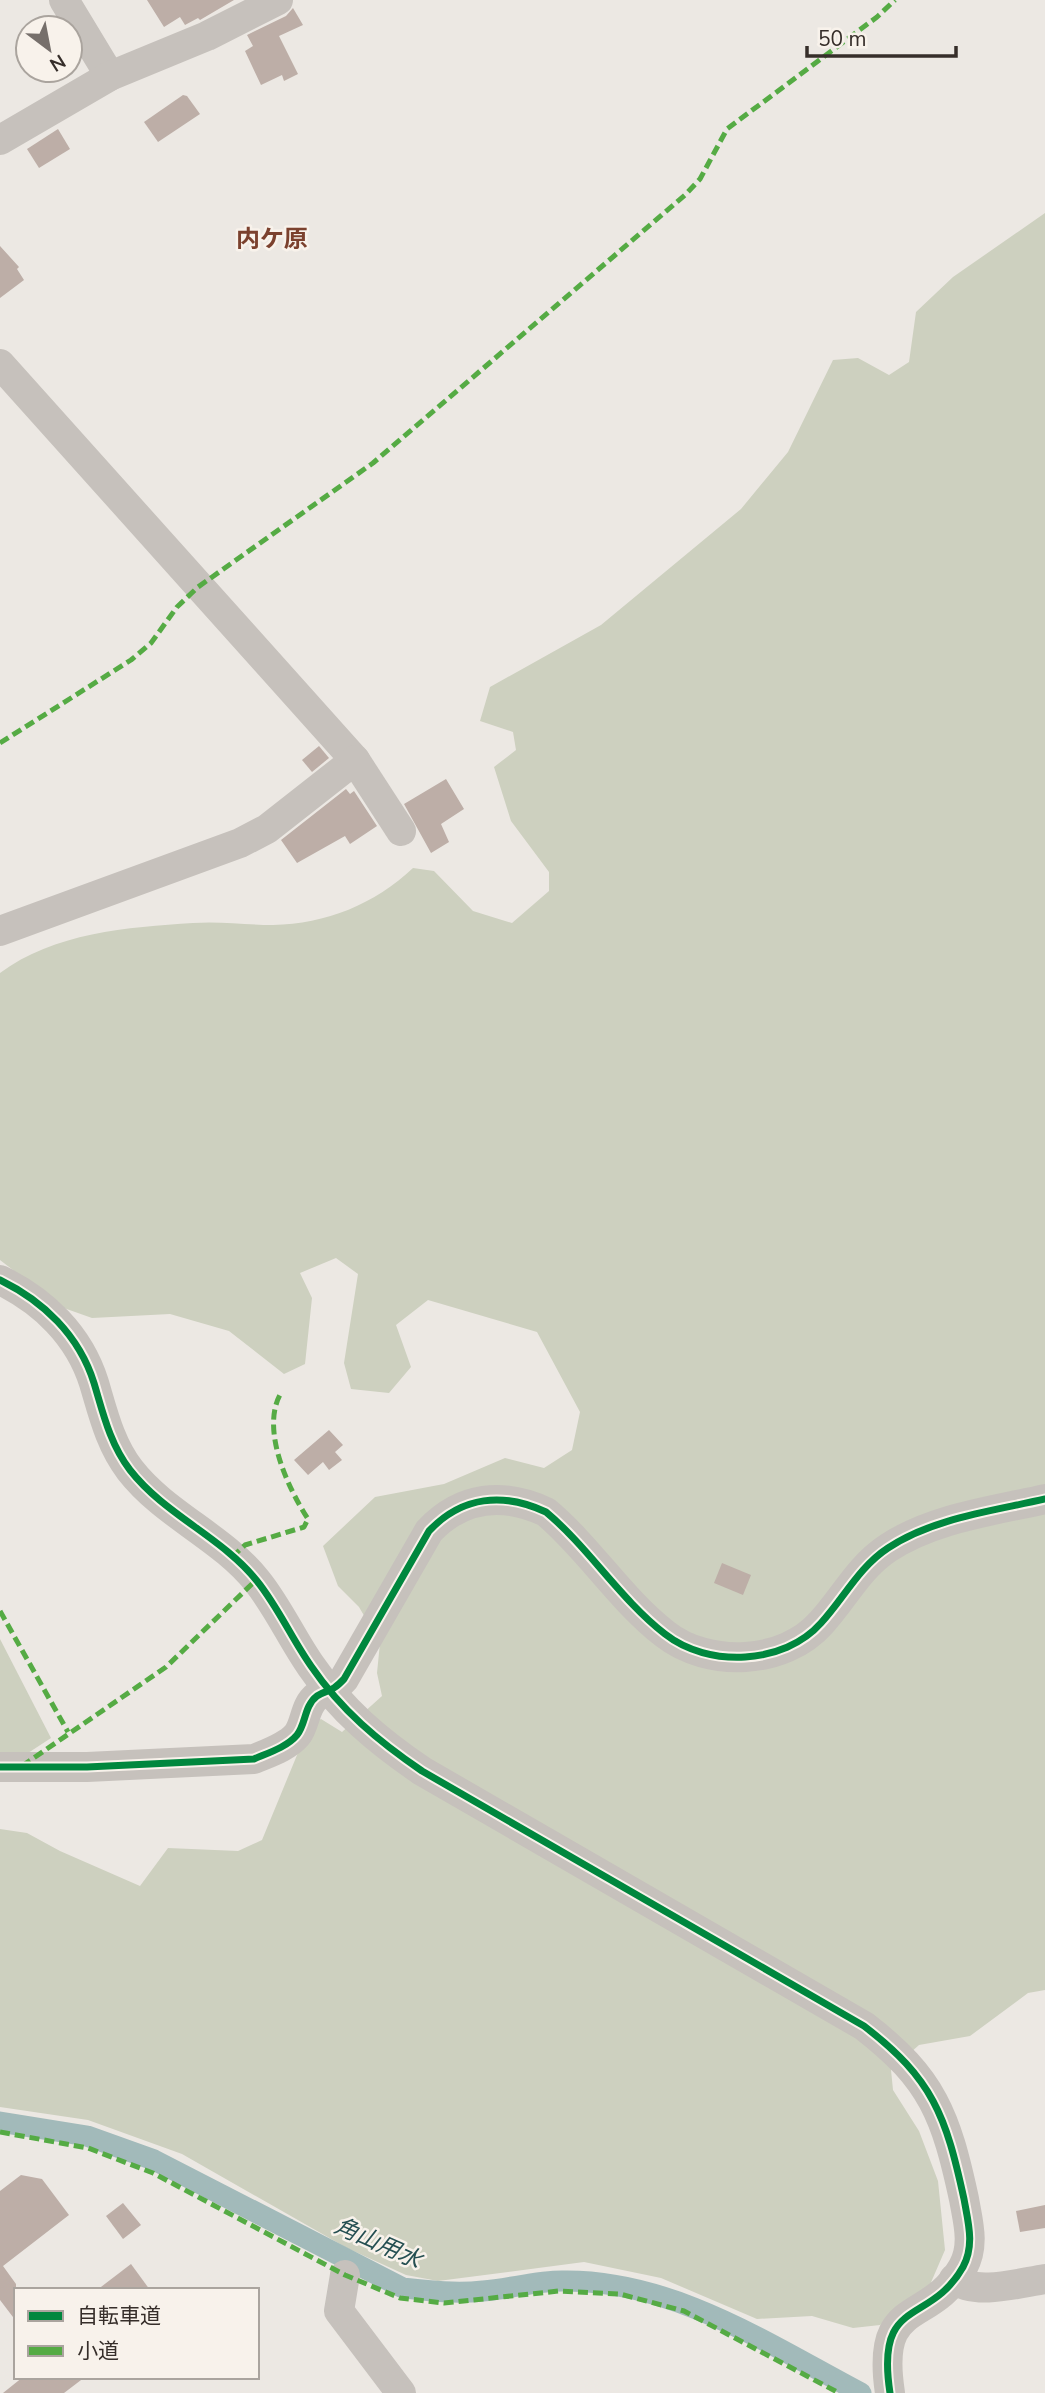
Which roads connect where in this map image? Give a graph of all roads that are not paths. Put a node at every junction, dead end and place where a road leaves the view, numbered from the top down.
1 (64, 0) edge
2 (278, 0) edge
3 (110, 76) junction
4 (0, 140) edge
5 (0, 364) edge
6 (355, 761) junction
7 (401, 831) dead end
8 (0, 931) edge
9 (0, 1280) edge
10 (1045, 1499) edge
11 (331, 1692) junction
12 (0, 1767) edge
13 (345, 2275) dead end
14 (954, 2279) junction
15 (1045, 2279) edge
16 (401, 2393) edge
17 (890, 2393) edge

1 - 3 street
2 - 3 street
3 - 4 street
5 - 6 street
6 - 7 street
6 - 8 street
9 - 11 street
10 - 11 street
11 - 12 street
11 - 14 street
13 - 16 street
14 - 15 street
14 - 17 street

